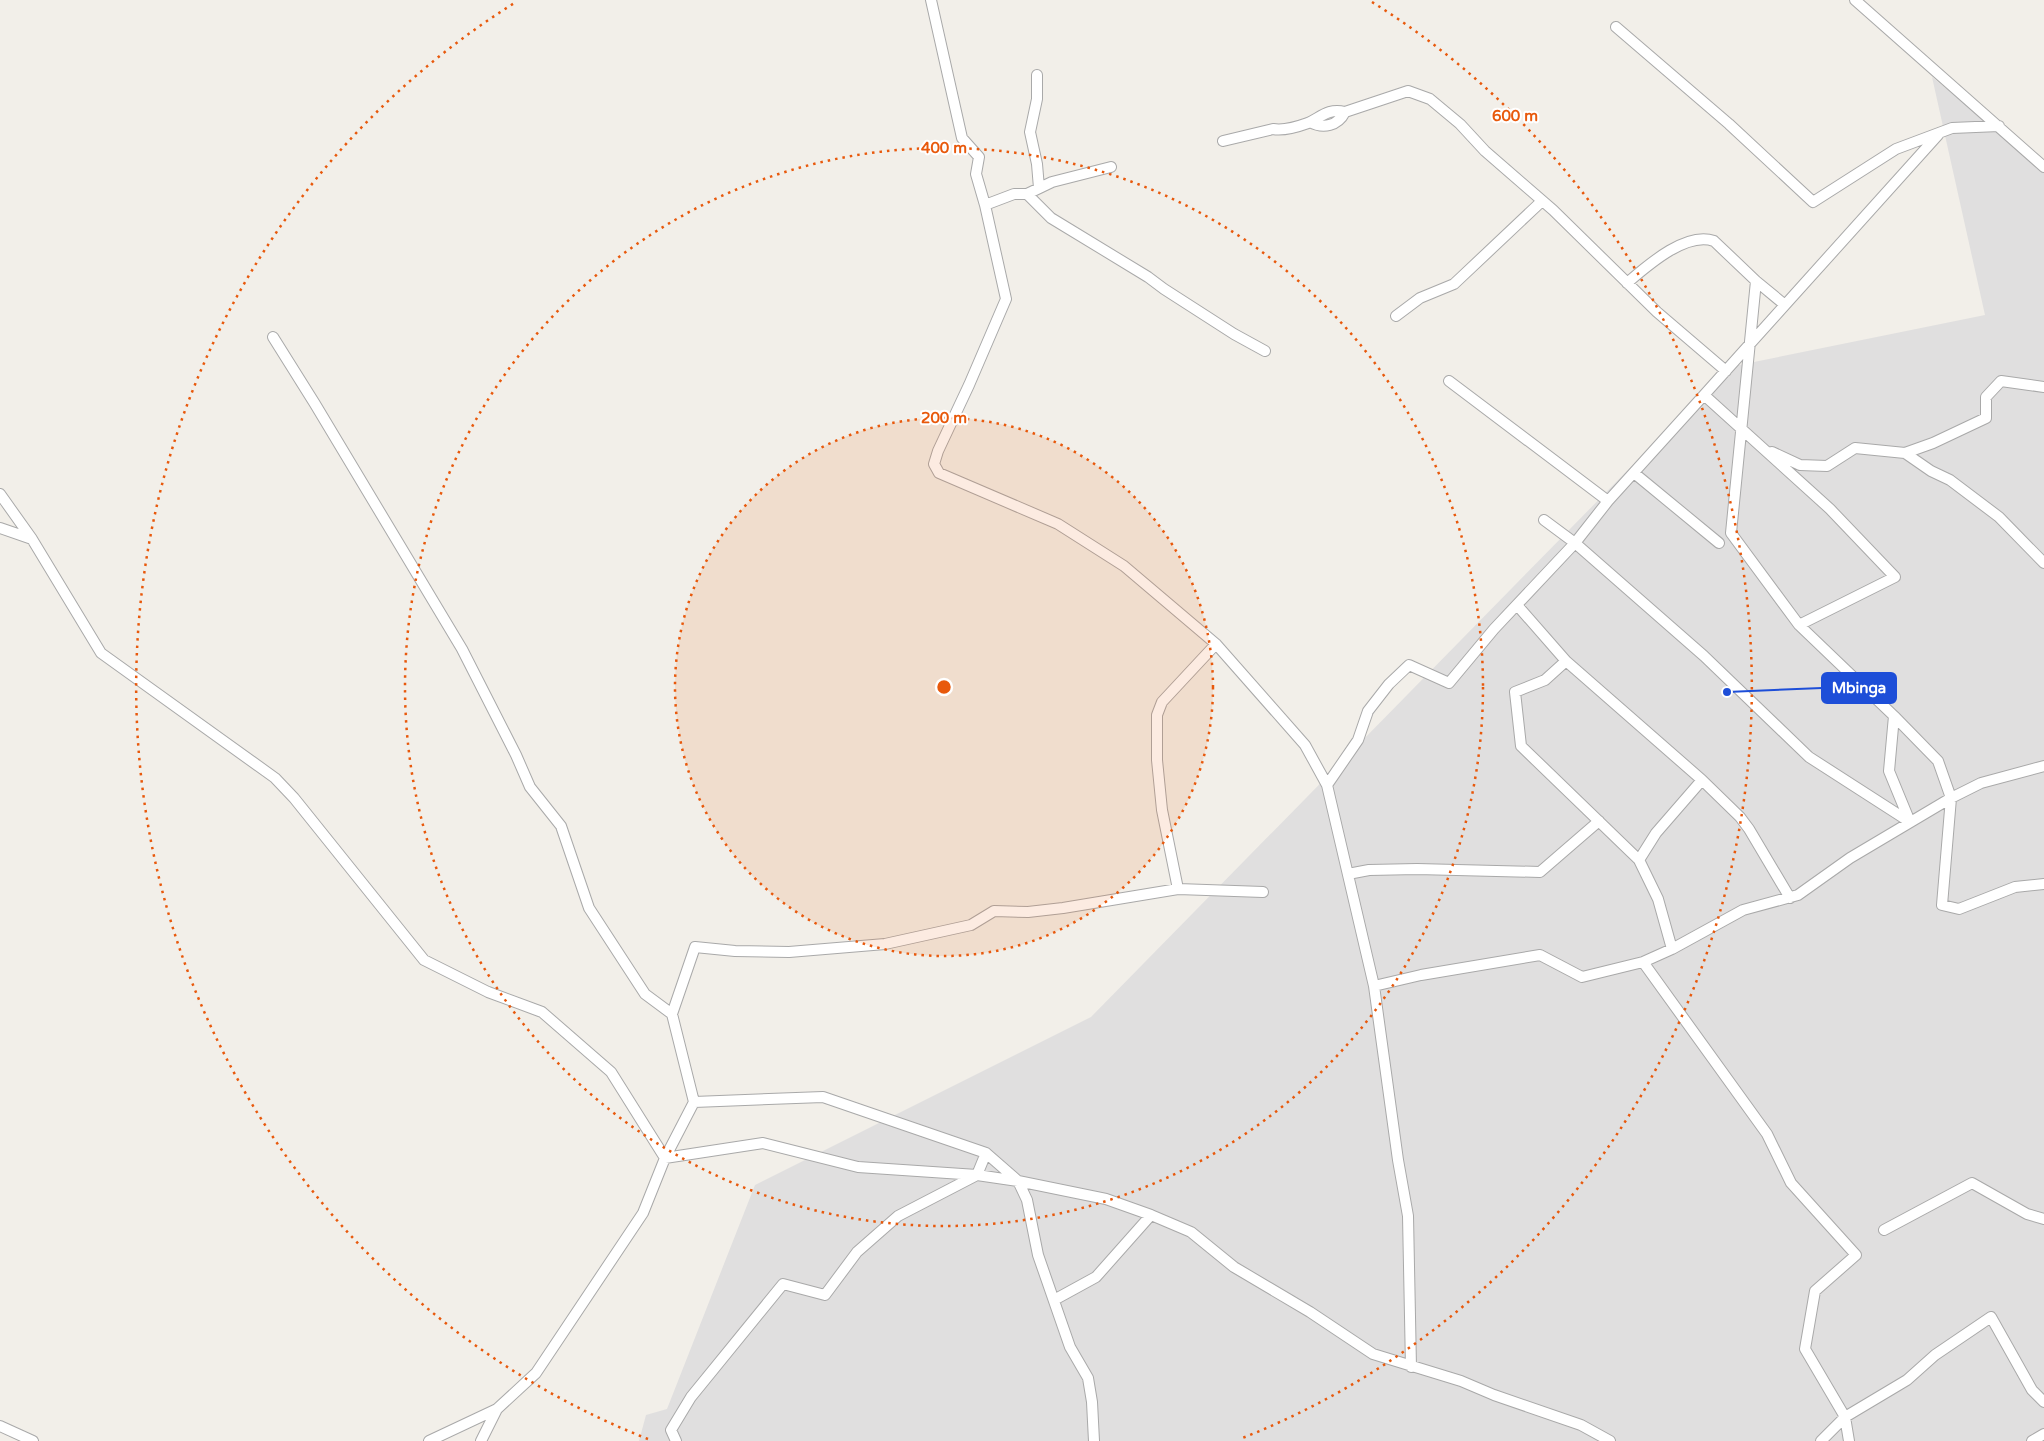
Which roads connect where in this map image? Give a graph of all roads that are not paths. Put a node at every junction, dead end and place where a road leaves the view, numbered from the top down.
1 (932, 0) edge
2 (1855, 0) edge
3 (1616, 27) dead end
4 (1038, 74) dead end
5 (1999, 126) junction
6 (1940, 132) junction
7 (1223, 141) dead end
8 (1111, 167) dead end
9 (2044, 167) edge
10 (1039, 188) junction
11 (1027, 194) junction
12 (1542, 201) junction
13 (986, 205) junction
14 (1756, 282) junction
15 (1628, 283) junction
16 (1785, 305) junction
17 (1396, 316) dead end
18 (273, 337) dead end
19 (1750, 343) junction
20 (1264, 351) dead end
21 (1726, 371) junction
22 (1449, 381) dead end
23 (2044, 388) edge
24 (1704, 395) junction
25 (1741, 428) junction
26 (1762, 447) junction
27 (1905, 453) junction
28 (1634, 473) junction
29 (0, 494) edge
30 (1608, 501) junction
31 (1544, 520) dead end
32 (0, 528) edge
33 (32, 540) junction
34 (1575, 543) junction
35 (1719, 543) dead end
36 (2044, 563) edge
37 (1517, 605) junction
38 (1799, 625) junction
39 (1216, 644) junction
40 (1566, 661) junction
41 (1894, 716) junction
42 (2044, 766) edge
43 (1702, 780) junction
44 (1327, 785) junction
45 (1951, 798) junction
46 (1599, 821) junction
47 (1910, 822) junction
48 (1639, 860) junction
49 (1348, 874) junction
50 (2044, 884) edge
51 (1178, 889) junction
52 (1263, 892) dead end
53 (1790, 898) junction
54 (1672, 949) junction
55 (1643, 962) junction
56 (1374, 986) junction
57 (672, 1014) junction
58 (694, 1102) junction
59 (986, 1153) junction
60 (666, 1158) junction
61 (977, 1175) junction
62 (1018, 1181) junction
63 (1152, 1215) junction
64 (2044, 1219) edge
65 (1884, 1230) dead end
66 (1054, 1300) junction
67 (1411, 1367) junction
68 (2044, 1402) edge
69 (497, 1409) junction
70 (1846, 1417) junction
71 (0, 1426) edge
72 (2044, 1434) edge
73 (33, 1441) edge
74 (429, 1441) edge
75 (481, 1441) edge
76 (676, 1441) edge
77 (1094, 1441) edge
78 (1610, 1441) edge
79 (1821, 1441) edge
80 (1849, 1441) edge
81 (2032, 1441) edge

1 - 13 street
2 - 5 street
3 - 6 street
4 - 10 street
5 - 6 street
5 - 9 street
6 - 16 street
7 - 12 street
8 - 10 street
10 - 11 street
11 - 13 street
11 - 20 street
12 - 15 street
12 - 17 street
13 - 39 street
14 - 15 street
14 - 16 street
14 - 19 street
15 - 21 street
16 - 19 street
18 - 57 street
19 - 21 street
19 - 25 street
21 - 24 street
22 - 30 street
23 - 27 street
24 - 25 street
24 - 28 street
25 - 26 street
25 - 38 street
26 - 27 street
26 - 38 street
27 - 36 street
28 - 30 street
28 - 35 street
29 - 33 street
30 - 34 street
31 - 34 street
32 - 33 street
33 - 60 street
34 - 37 street
34 - 47 street
37 - 40 street
37 - 44 street
38 - 41 street
39 - 44 street
39 - 51 street
40 - 43 street
40 - 46 street
41 - 45 street
41 - 47 street
42 - 45 street
43 - 48 street
43 - 53 street
44 - 49 street
45 - 47 street
45 - 50 street
46 - 48 street
46 - 49 street
47 - 53 street
48 - 54 street
49 - 56 street
51 - 52 street
51 - 57 street
53 - 54 street
54 - 55 street
55 - 56 street
55 - 70 street
56 - 67 street
57 - 58 street
58 - 59 street
58 - 60 street
59 - 61 street
59 - 62 street
60 - 61 street
60 - 69 street
61 - 62 street
61 - 76 street
62 - 63 street
62 - 66 street
63 - 66 street
63 - 67 street
64 - 65 street
66 - 77 street
67 - 78 street
68 - 70 street
69 - 74 street
69 - 75 street
70 - 79 street
70 - 80 street
71 - 73 street
72 - 81 street

